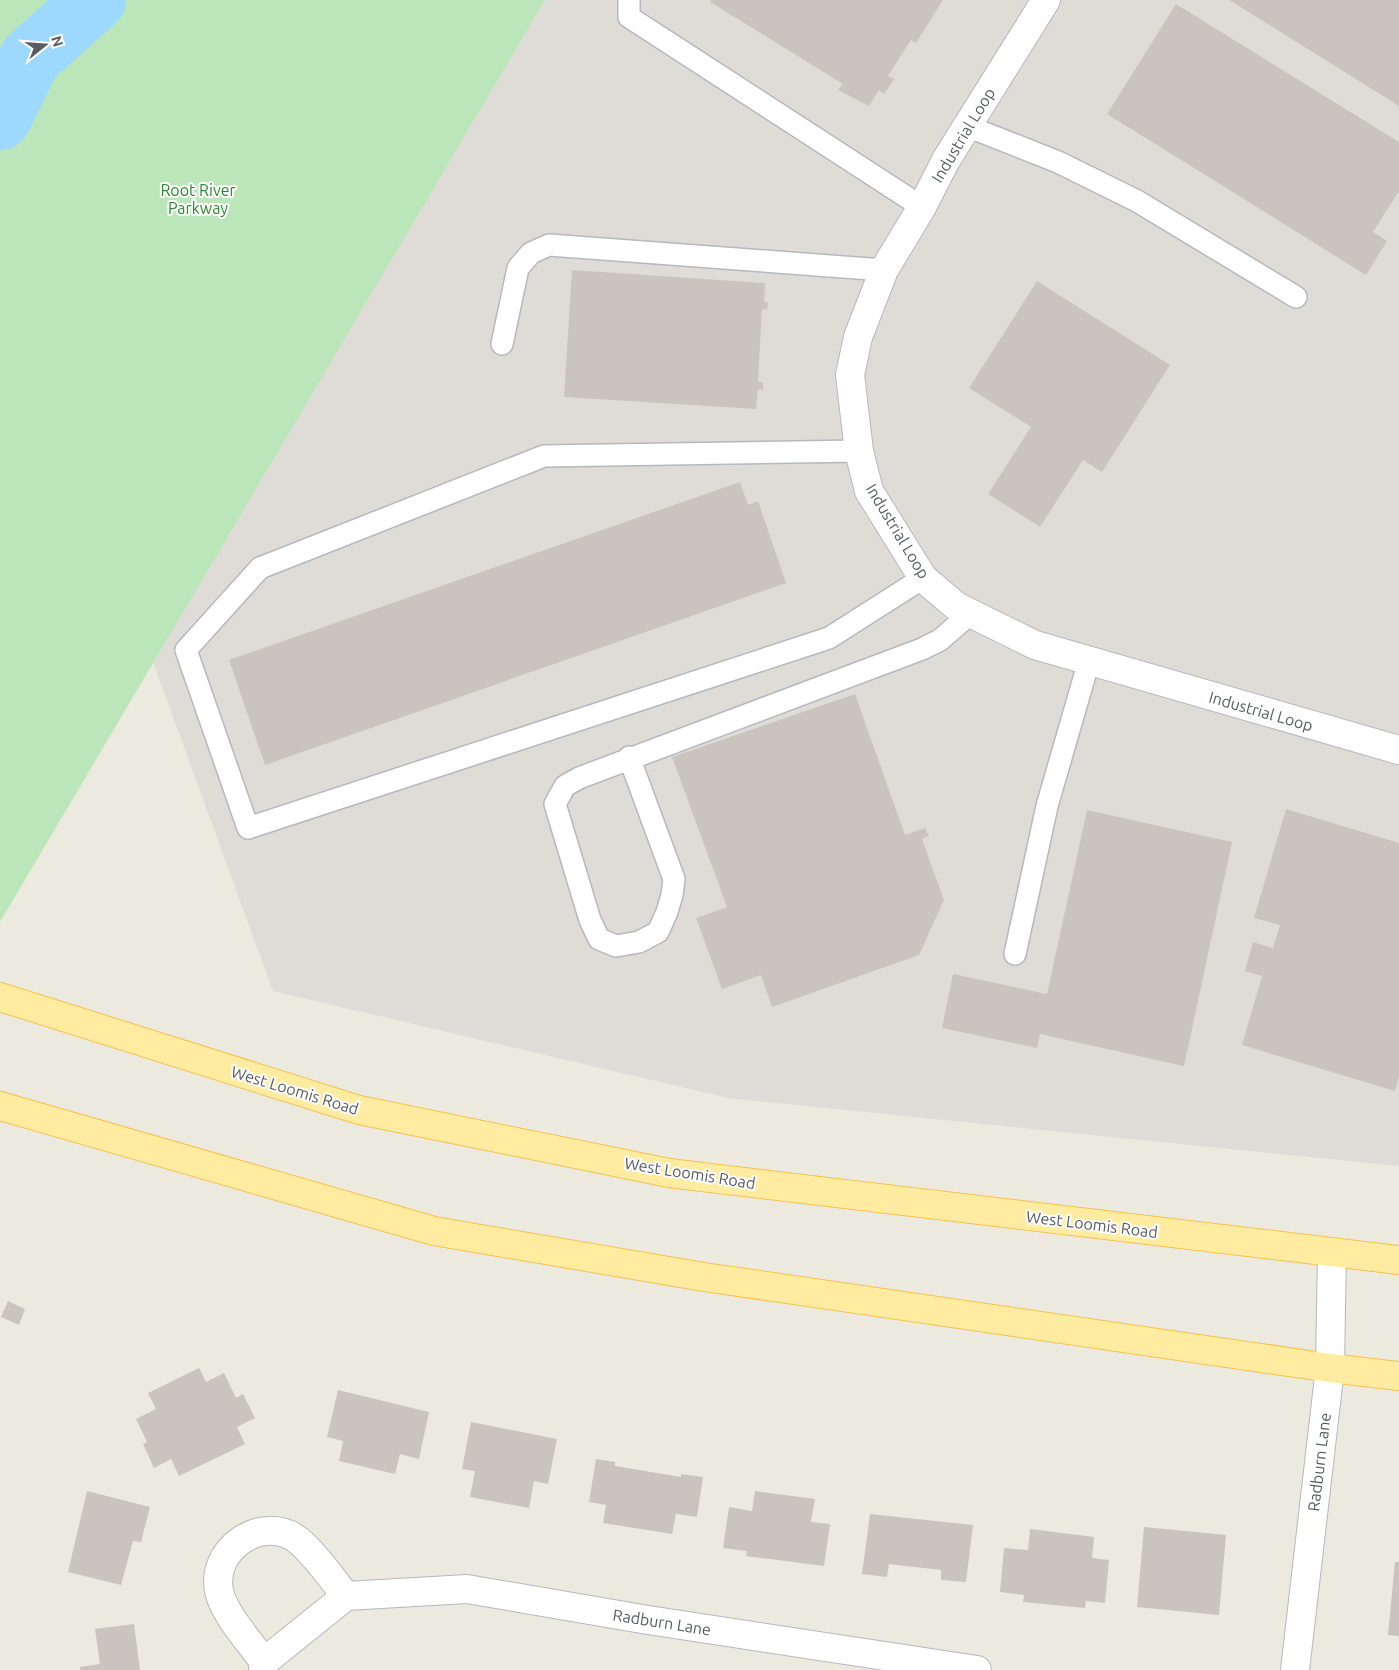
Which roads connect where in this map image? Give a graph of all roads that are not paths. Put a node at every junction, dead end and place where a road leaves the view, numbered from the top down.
1 (629, 0) edge
2 (1046, 0) edge
3 (967, 126) junction
4 (922, 207) junction
5 (884, 270) junction
6 (1296, 296) dead end
7 (502, 344) dead end
8 (859, 451) junction
9 (923, 578) junction
10 (970, 614) junction
11 (1089, 661) junction
12 (1399, 750) edge
13 (629, 758) junction
14 (1015, 954) dead end
15 (0, 997) edge
16 (0, 1106) edge
17 (1332, 1253) junction
18 (1399, 1260) edge
19 (1330, 1368) junction
20 (1399, 1376) edge
21 (346, 1596) junction
22 (264, 1666) edge
23 (977, 1670) edge
24 (1295, 1670) edge

1 - 4 lane
2 - 3 street, Industrial Loop
3 - 4 street, Industrial Loop
3 - 6 lane
4 - 5 street, Industrial Loop
5 - 7 lane
5 - 8 street, Industrial Loop
8 - 9 street, Industrial Loop
8 - 9 lane
9 - 10 street, Industrial Loop
10 - 11 street, Industrial Loop
10 - 13 lane
11 - 12 street, Industrial Loop
11 - 14 lane
13 - 13 lane
15 - 17 main road, West Loomis Road
16 - 19 main road
17 - 18 main road, West Loomis Road
17 - 19 street, Radburn Lane
19 - 20 main road
19 - 24 street, Radburn Lane
21 - 22 street
21 - 22 street
21 - 23 street, Radburn Lane

